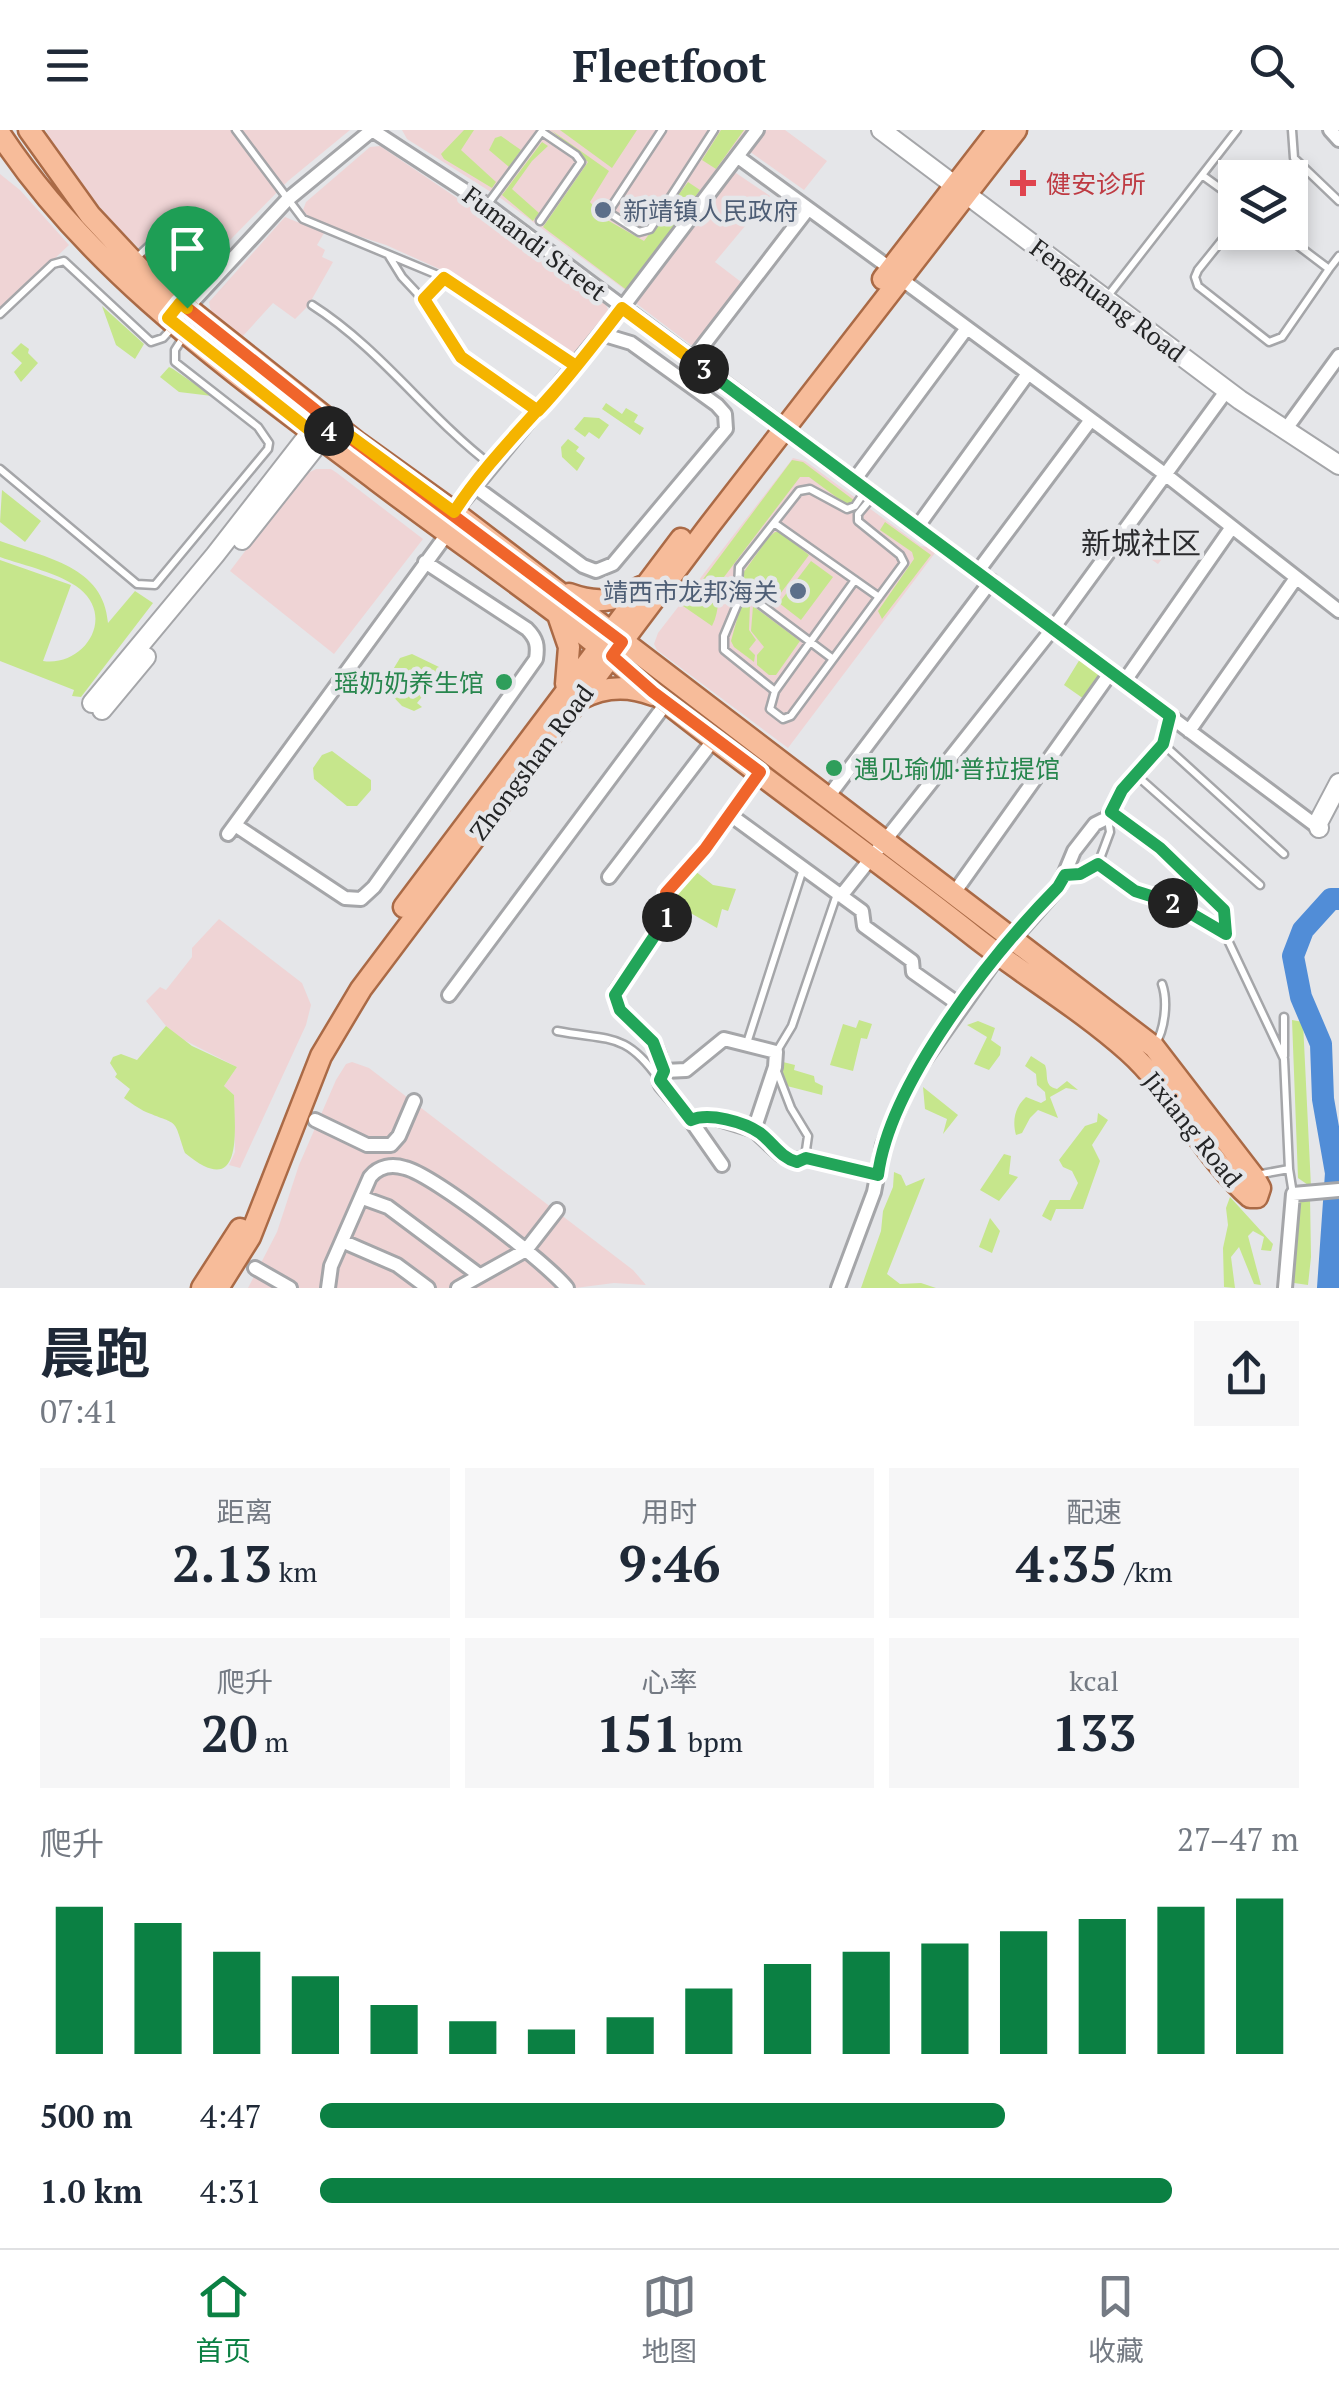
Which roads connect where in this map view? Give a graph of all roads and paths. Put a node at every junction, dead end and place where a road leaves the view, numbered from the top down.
1 (29, 130) edge
2 (236, 130) edge
3 (372, 130) edge
4 (662, 130) edge
5 (714, 130) edge
6 (758, 130) edge
7 (881, 130) edge
8 (898, 130) edge
9 (998, 130) edge
10 (1016, 130) edge
11 (1237, 130) edge
12 (1292, 130) edge
13 (1330, 130) edge
14 (542, 131) edge
15 (4, 136) edge
16 (1339, 140) edge
17 (738, 157) junction
18 (1202, 176) junction
19 (966, 185) junction
20 (1218, 187) edge
21 (287, 200) junction
22 (1339, 201) edge
23 (487, 205) junction
24 (808, 209) junction
25 (540, 221) dead end
26 (204, 232) dead end
27 (1218, 245) edge
28 (1303, 250) edge
29 (388, 253) junction
30 (1339, 256) edge
31 (133, 261) junction
32 (1328, 269) junction
33 (896, 274) junction
34 (444, 278) junction
35 (1111, 292) junction
36 (424, 299) junction
37 (312, 305) dead end
38 (622, 308) junction
39 (0, 314) edge
40 (188, 323) junction
41 (967, 328) junction
42 (602, 334) junction
43 (1339, 356) edge
44 (692, 360) junction
45 (576, 366) junction
46 (1027, 375) junction
47 (1226, 390) junction
48 (538, 411) junction
49 (1090, 421) junction
50 (1291, 422) junction
51 (779, 425) junction
52 (323, 428) junction
53 (1339, 453) edge
54 (491, 464) junction
55 (1339, 466) edge
56 (0, 469) edge
57 (1166, 475) junction
58 (854, 480) junction
59 (474, 486) junction
60 (870, 492) junction
61 (454, 512) junction
62 (774, 524) junction
63 (918, 526) junction
64 (1232, 527) junction
65 (446, 534) junction
66 (425, 562) junction
67 (978, 571) junction
68 (1296, 578) junction
69 (855, 580) junction
70 (992, 581) junction
71 (548, 586) junction
72 (650, 591) junction
73 (738, 592) junction
74 (879, 597) junction
75 (1339, 611) edge
76 (558, 614) junction
77 (1054, 627) junction
78 (810, 642) junction
79 (611, 644) junction
80 (833, 659) junction
81 (657, 669) junction
82 (1111, 672) junction
83 (1124, 682) junction
84 (775, 691) junction
85 (572, 695) junction
86 (664, 700) junction
87 (97, 707) dead end
88 (1170, 716) junction
89 (1189, 731) junction
90 (715, 738) junction
91 (1163, 744) junction
92 (760, 772) junction
93 (1135, 774) junction
94 (1339, 782) edge
95 (828, 797) junction
96 (1339, 803) edge
97 (729, 814) junction
98 (1109, 815) junction
99 (1319, 828) junction
100 (879, 848) junction
101 (1284, 854) dead end
102 (1098, 864) junction
103 (803, 868) junction
104 (1065, 875) junction
105 (609, 877) dead end
106 (1260, 885) dead end
107 (954, 893) junction
108 (839, 895) junction
109 (1226, 934) junction
110 (1012, 938) junction
111 (998, 956) junction
112 (1162, 984) dead end
113 (449, 995) dead end
114 (961, 1006) junction
115 (1284, 1017) dead end
116 (558, 1031) dead end
117 (747, 1043) junction
118 (1154, 1047) junction
119 (776, 1052) junction
120 (1284, 1059) junction
121 (775, 1068) junction
122 (662, 1076) junction
123 (414, 1100) dead end
124 (315, 1120) dead end
125 (691, 1120) junction
126 (754, 1130) junction
127 (1204, 1130) junction
128 (384, 1146) junction
129 (806, 1158) junction
130 (722, 1165) dead end
131 (396, 1166) junction
132 (379, 1168) junction
133 (1289, 1169) junction
134 (878, 1175) junction
135 (1254, 1176) joint
136 (1339, 1190) edge
137 (1293, 1194) junction
138 (363, 1198) junction
139 (557, 1210) dead end
140 (344, 1242) junction
141 (526, 1250) junction
142 (255, 1268) dead end
143 (479, 1275) junction
144 (202, 1288) edge
145 (218, 1288) edge
146 (290, 1288) edge
147 (328, 1288) edge
148 (428, 1288) edge
149 (458, 1288) edge
150 (567, 1288) edge
151 (838, 1288) edge
152 (1285, 1288) edge

1 - 31 main road, Jixiang Road
2 - 21 lane
3 - 21 street
3 - 23 street, Fumandi Street
4 - 5 lane
6 - 17 street
7 - 19 main road, Fenghuang Road
8 - 19 main road, Fenghuang Road
9 - 19 main road, Zhongshan Road
10 - 19 main road, Zhongshan Road
11 - 18 lane
12 - 22 lane
13 - 16 street
14 - 23 lane
14 - 25 lane
15 - 40 main road, Jixiang Road
17 - 24 street
17 - 38 street
18 - 20 lane
18 - 35 lane
19 - 33 main road, Zhongshan Road
19 - 35 main road, Fenghuang Road
19 - 47 main road, Fenghuang Road
21 - 29 lane
21 - 40 street
23 - 38 street, Fumandi Street
24 - 33 street
24 - 44 street
26 - 31 lane
27 - 32 lane
28 - 32 lane
29 - 34 lane
29 - 36 lane
30 - 32 lane
31 - 40 main road, Jixiang Road
33 - 41 street
33 - 51 main road, Zhongshan Road
34 - 36 lane
34 - 45 lane
35 - 50 main road, Fenghuang Road
36 - 48 lane
37 - 54 lane
38 - 42 street
38 - 44 street, Fumandi Street
39 - 40 lane
40 - 52 main road, Jixiang Road
40 - 56 lane
41 - 46 street
41 - 58 street
42 - 45 street
42 - 59 street
43 - 50 street
44 - 51 street, Fumandi Street
45 - 48 street
46 - 49 street
46 - 63 street
47 - 55 main road, Fenghuang Road
47 - 57 street
48 - 54 street
49 - 57 street
49 - 67 street
50 - 53 main road, Fenghuang Road
51 - 58 street, Fumandi Street
51 - 72 main road, Zhongshan Road
52 - 61 main road, Jixiang Road
52 - 65 main road, Jixiang Road
52 - 87 main road
54 - 59 street
57 - 64 street
57 - 77 street
58 - 60 street, Fumandi Street
59 - 61 street
60 - 62 lane
60 - 63 street, Fumandi Street
60 - 74 lane
61 - 71 main road, Jixiang Road
62 - 69 lane
62 - 73 lane
63 - 67 street, Fumandi Street
64 - 68 street
64 - 83 street
65 - 66 street
65 - 76 main road, Jixiang Road
66 - 66 street
67 - 70 street, Fumandi Street
68 - 75 street
68 - 89 street
69 - 74 lane
69 - 78 lane
70 - 77 street, Fumandi Street
70 - 95 street
71 - 72 main road
71 - 79 main road, Jixiang Road
72 - 79 main road, Zhongshan Road
72 - 81 main road
73 - 78 lane
73 - 84 lane
74 - 80 lane
76 - 79 main road, Jixiang Road
76 - 85 main road
77 - 82 street, Fumandi Street
77 - 100 street
78 - 80 lane
78 - 84 lane
79 - 81 main road, Jixiang Road
79 - 85 main road, Zhongshan Road
79 - 86 main road, Jixiang Road
80 - 84 lane
81 - 95 main road, Jixiang Road
82 - 83 street, Fumandi Street
82 - 107 street
83 - 88 street, Fumandi Street
85 - 86 main road
85 - 144 main road, Zhongshan Road
85 - 145 main road, Zhongshan Road
86 - 90 main road, Jixiang Road
86 - 113 street
88 - 89 street, Fumandi Street
88 - 91 street
89 - 99 street, Fumandi Street
90 - 92 main road, Jixiang Road
90 - 105 street
91 - 93 street
91 - 101 lane
92 - 97 street
92 - 100 main road, Jixiang Road
93 - 98 street
93 - 106 lane
94 - 99 main road
95 - 100 main road, Jixiang Road
96 - 99 main road
97 - 103 street
97 - 122 street
98 - 102 lane
98 - 104 street
98 - 109 lane
100 - 107 main road, Jixiang Road
100 - 108 street
100 - 111 main road, Jixiang Road
102 - 104 lane
102 - 109 lane
103 - 108 street
103 - 117 lane
104 - 110 street
107 - 110 main road, Jixiang Road
108 - 114 street
108 - 119 lane
109 - 120 lane
110 - 111 street
110 - 118 main road, Jixiang Road
111 - 114 street
111 - 127 main road, Jixiang Road
112 - 118 lane
114 - 134 street
115 - 120 lane
116 - 122 lane
117 - 119 street
117 - 122 street
118 - 127 main road, Jixiang Road
119 - 121 street
120 - 133 lane
121 - 126 street
121 - 129 lane
122 - 125 street
123 - 128 street
124 - 128 street
125 - 126 street
125 - 130 street
126 - 129 street
127 - 135 main road, Jixiang Road
128 - 131 street
128 - 132 street
129 - 134 street
131 - 132 street
131 - 141 street
132 - 138 street
133 - 135 lane
133 - 137 lane
134 - 151 street
136 - 137 street
137 - 152 street
138 - 140 street
138 - 143 street
139 - 141 street
140 - 147 street
140 - 148 street
141 - 143 street
141 - 150 street
142 - 146 street
143 - 149 street

